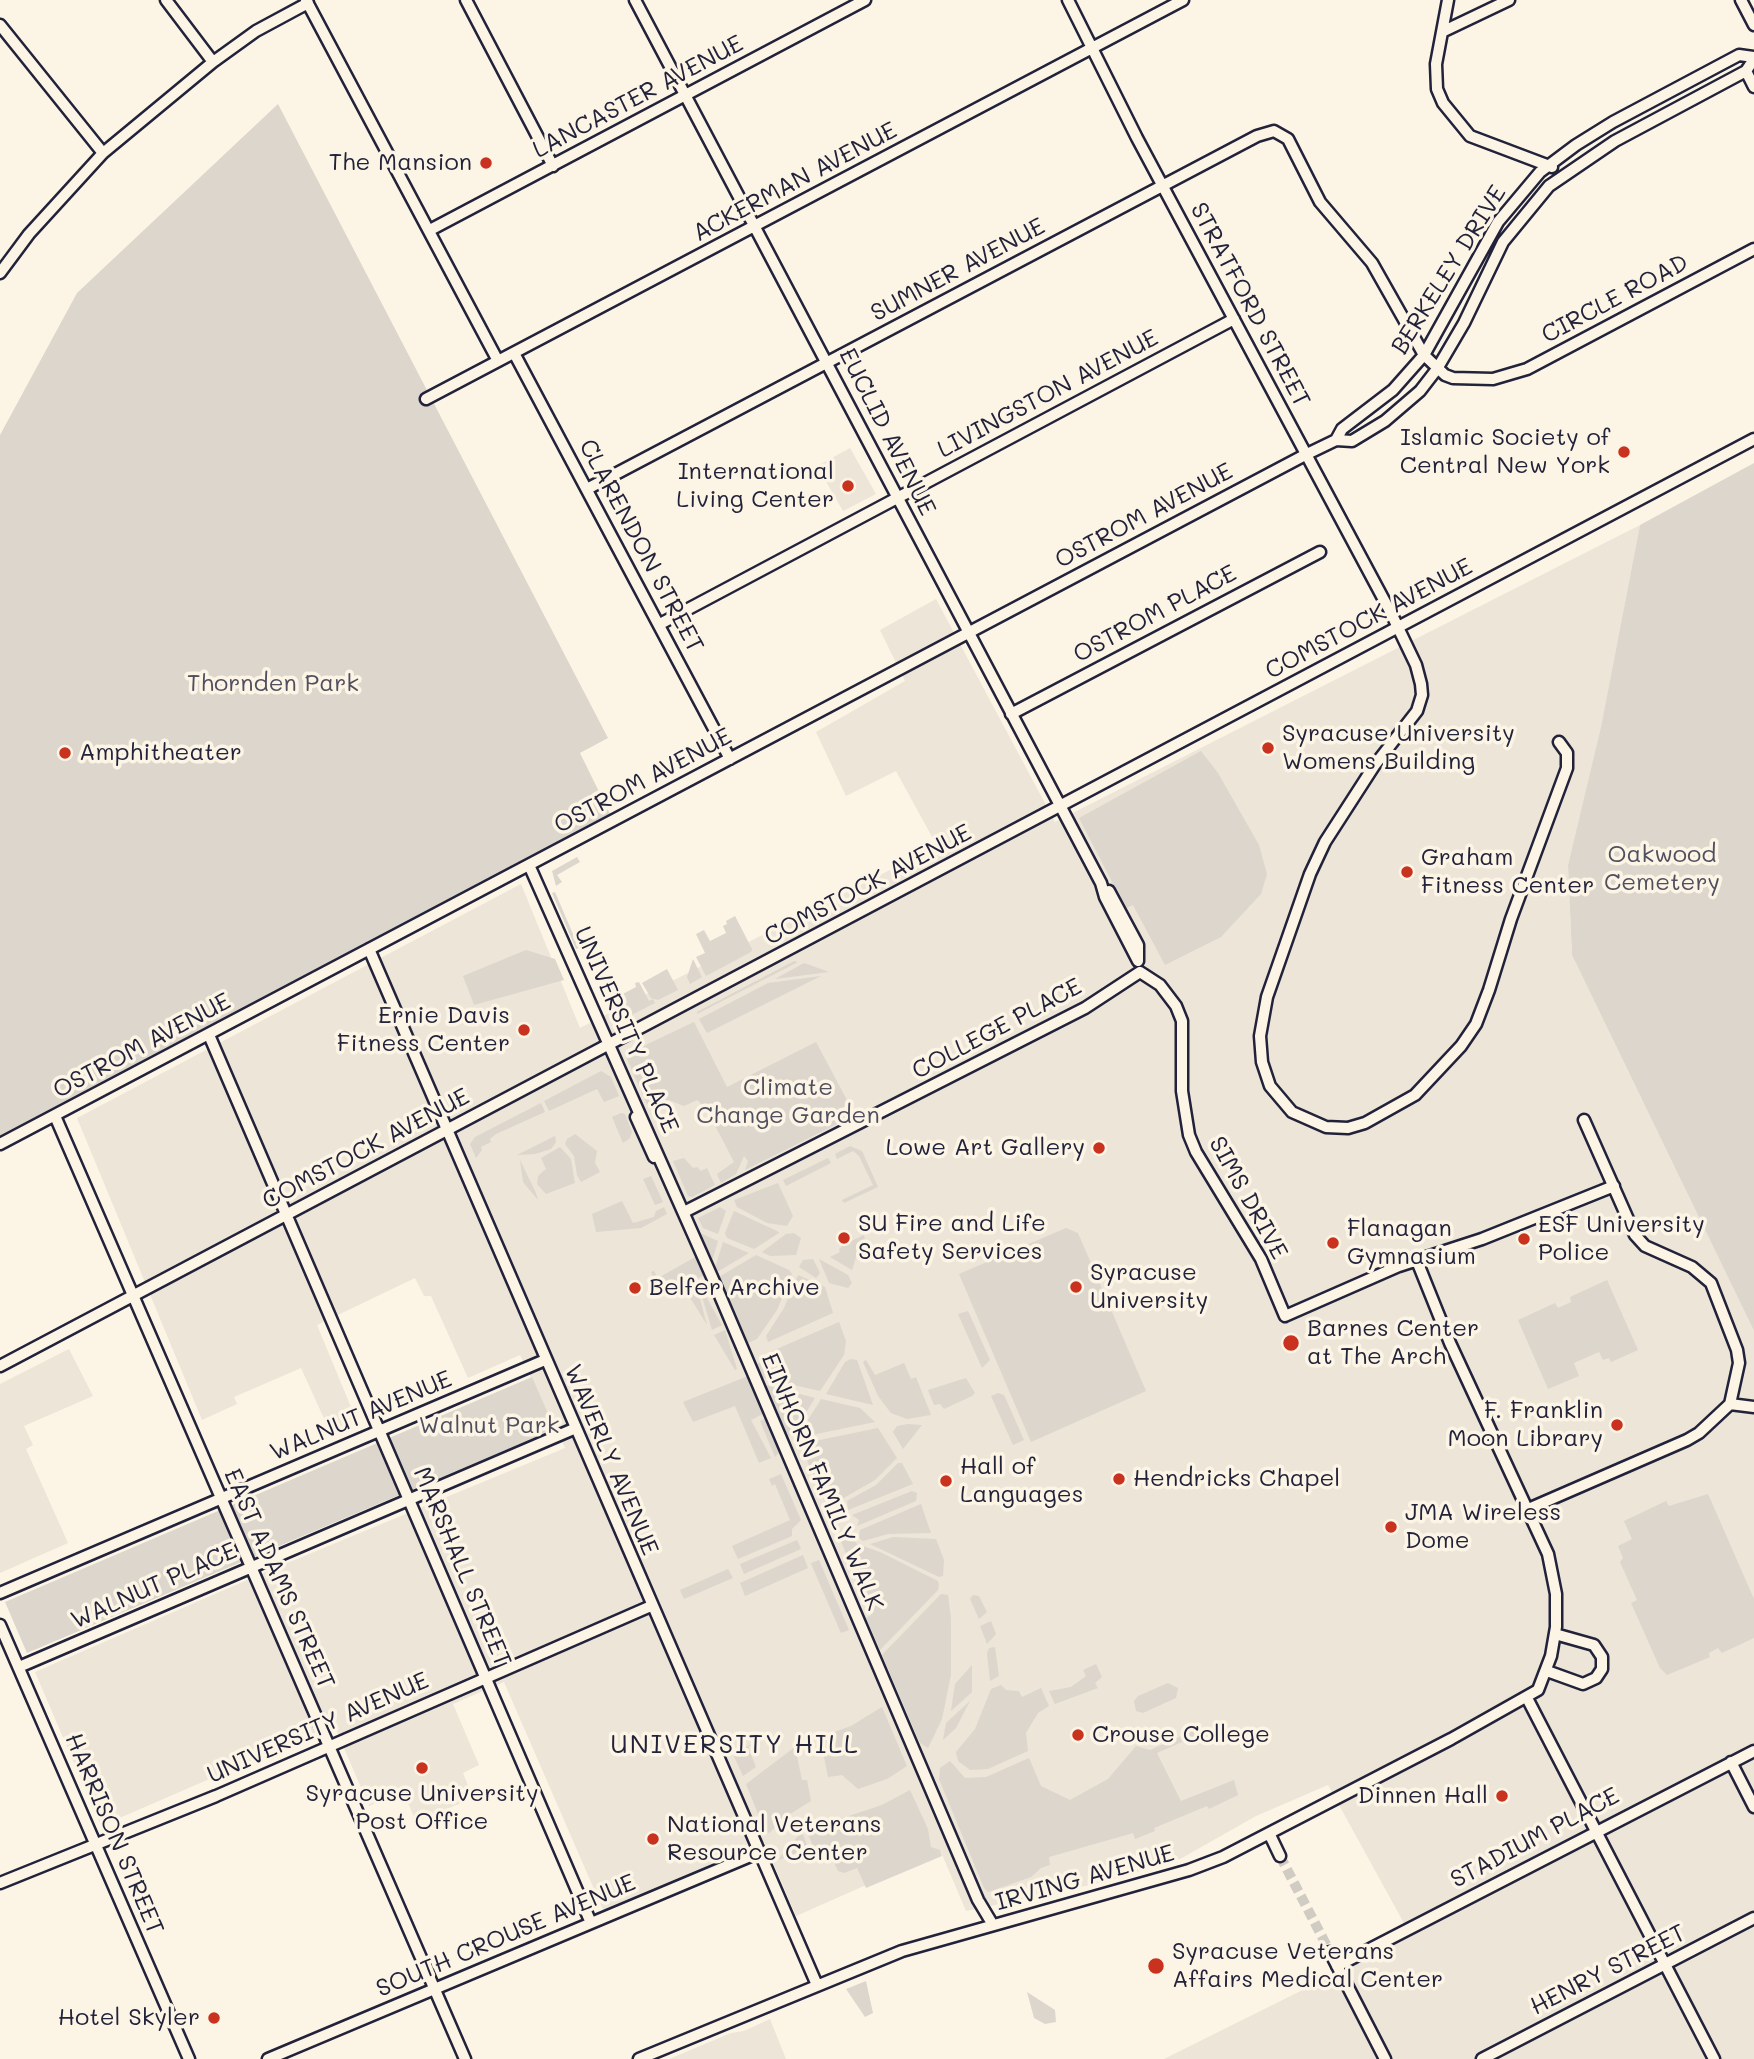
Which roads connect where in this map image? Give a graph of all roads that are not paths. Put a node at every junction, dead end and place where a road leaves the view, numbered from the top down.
1 (166, 0) edge
2 (466, 0) edge
3 (635, 0) edge
4 (865, 0) edge
5 (1068, 0) edge
6 (1183, 0) edge
7 (1448, 0) edge
8 (1510, 0) edge
9 (1741, 0) edge
10 (307, 1) edge
11 (0, 25) edge
12 (1754, 25) edge
13 (1444, 30) junction
14 (1092, 48) junction
15 (1754, 58) edge
16 (213, 62) junction
17 (1746, 71) junction
18 (1754, 88) edge
19 (685, 96) junction
20 (103, 153) junction
21 (1549, 165) junction
22 (553, 166) junction
23 (1565, 173) junction
24 (1163, 186) junction
25 (755, 227) junction
26 (430, 230) junction
27 (1754, 249) edge
28 (3, 257) edge
29 (0, 273) edge
30 (1234, 319) junction
31 (514, 353) junction
32 (1424, 355) junction
33 (498, 361) junction
34 (827, 362) junction
35 (1437, 369) junction
36 (426, 399) dead end
37 (1754, 439) edge
38 (1336, 440) junction
39 (1305, 455) junction
40 (587, 489) junction
41 (897, 498) junction
42 (1320, 552) dead end
43 (660, 624) junction
44 (1398, 628) junction
45 (968, 632) junction
46 (1011, 714) junction
47 (1559, 742) dead end
48 (730, 759) junction
49 (1059, 806) junction
50 (529, 865) junction
51 (369, 950) junction
52 (1139, 967) junction
53 (209, 1035) junction
54 (610, 1044) junction
55 (55, 1116) junction
56 (1584, 1120) dead end
57 (447, 1129) junction
58 (0, 1144) edge
59 (1614, 1185) junction
60 (684, 1212) junction
61 (287, 1215) junction
62 (1417, 1261) junction
63 (134, 1297) junction
64 (545, 1360) junction
65 (0, 1366) edge
66 (1730, 1404) junction
67 (1754, 1407) edge
68 (576, 1429) junction
69 (379, 1430) junction
70 (409, 1498) junction
71 (220, 1500) junction
72 (1526, 1510) junction
73 (251, 1567) junction
74 (0, 1592) edge
75 (652, 1606) junction
76 (0, 1625) edge
77 (1555, 1634) junction
78 (19, 1667) junction
79 (1547, 1671) junction
80 (487, 1677) junction
81 (1527, 1698) junction
82 (329, 1745) junction
83 (1754, 1751) edge
84 (1731, 1762) junction
85 (1754, 1807) edge
86 (1595, 1830) junction
87 (1269, 1833) junction
88 (95, 1845) junction
89 (760, 1852) junction
90 (1280, 1856) tunnel mouth
91 (0, 1883) edge
92 (1754, 1918) edge
93 (590, 1923) junction
94 (993, 1925) junction
95 (1329, 1952) tunnel mouth
96 (1665, 1965) junction
97 (1337, 1966) junction
98 (817, 1985) junction
99 (435, 1991) junction
100 (189, 2059) edge
101 (268, 2059) edge
102 (465, 2059) edge
103 (639, 2059) edge
104 (1385, 2059) edge
105 (1482, 2059) edge
106 (1714, 2059) edge

1 - 16 street
2 - 22 street
3 - 19 street, EUCLID AVENUE
4 - 19 street, LANCASTER AVENUE
5 - 14 street, STRATFORD STREET
6 - 14 street, ACKERMAN AVENUE
7 - 13 street
8 - 13 street
9 - 12 street
10 - 16 street
10 - 26 street
11 - 20 street
13 - 21 street
14 - 24 street, STRATFORD STREET
14 - 25 street, ACKERMAN AVENUE
15 - 17 street, BERKELEY DRIVE
15 - 21 street, BERKELEY DRIVE
16 - 20 street
17 - 18 street
17 - 23 street, BERKELEY DRIVE
19 - 22 street, LANCASTER AVENUE
19 - 25 street, EUCLID AVENUE
20 - 28 street
21 - 23 street
21 - 32 street, BERKELEY DRIVE
22 - 26 street, LANCASTER AVENUE
23 - 35 street, BERKELEY DRIVE
24 - 30 street, STRATFORD STREET
24 - 32 street, SUMNER AVENUE
24 - 34 street, SUMNER AVENUE
25 - 31 street, ACKERMAN AVENUE
25 - 34 street, EUCLID AVENUE
26 - 33 street
27 - 35 street, CIRCLE ROAD
28 - 29 street
30 - 39 street, STRATFORD STREET
30 - 41 street, LIVINGSTON AVENUE
31 - 33 street, ACKERMAN AVENUE
31 - 40 street, CLARENDON STREET
32 - 35 street
32 - 38 street, BERKELEY DRIVE
33 - 36 street, ACKERMAN AVENUE
34 - 40 street, SUMNER AVENUE
34 - 41 street, EUCLID AVENUE
35 - 38 street, BERKELEY DRIVE
37 - 44 street, COMSTOCK AVENUE
38 - 39 street, BERKELEY DRIVE
39 - 44 street, STRATFORD STREET
39 - 45 street, OSTROM AVENUE
40 - 43 street, CLARENDON STREET
41 - 43 street, LIVINGSTON AVENUE
41 - 45 street, EUCLID AVENUE
42 - 46 street, OSTROM PLACE
43 - 48 street, CLARENDON STREET
44 - 47 street, STRATFORD STREET
44 - 49 street, COMSTOCK AVENUE
45 - 46 street, EUCLID AVENUE
45 - 48 street, OSTROM AVENUE
46 - 49 street, EUCLID AVENUE
48 - 50 street, OSTROM AVENUE
49 - 52 street, EUCLID AVENUE
49 - 54 street, COMSTOCK AVENUE
50 - 51 street, OSTROM AVENUE
50 - 54 street, UNIVERSITY PLACE
51 - 53 street, OSTROM AVENUE
51 - 57 street, WAVERLY AVENUE
52 - 60 street, COLLEGE PLACE
52 - 62 street, SIMS DRIVE
53 - 55 street, OSTROM AVENUE
53 - 61 street, MARSHALL STREET
54 - 57 street, COMSTOCK AVENUE
54 - 60 street, UNIVERSITY PLACE
55 - 58 street, OSTROM AVENUE
55 - 63 street, EAST ADAMS STREET
56 - 59 street
57 - 61 street, COMSTOCK AVENUE
57 - 64 street, WAVERLY AVENUE
59 - 62 street
59 - 66 street
60 - 94 street, EINHORN FAMILY WALK
61 - 63 street, COMSTOCK AVENUE
61 - 69 street, MARSHALL STREET
62 - 72 street
63 - 65 street, COMSTOCK AVENUE
63 - 71 street, EAST ADAMS STREET
64 - 68 street, WAVERLY AVENUE
64 - 69 street, WALNUT AVENUE
66 - 67 street
66 - 72 street
68 - 70 street, WALNUT PLACE
68 - 75 street, WAVERLY AVENUE
69 - 70 street, MARSHALL STREET
69 - 71 street, WALNUT AVENUE
70 - 73 street, WALNUT PLACE
70 - 80 street, MARSHALL STREET
71 - 73 street, EAST ADAMS STREET
71 - 74 street, WALNUT AVENUE
72 - 77 street
73 - 78 street, WALNUT PLACE
73 - 82 street, EAST ADAMS STREET
75 - 80 street, UNIVERSITY AVENUE
75 - 89 street, WAVERLY AVENUE
76 - 78 street, HARRISON STREET
77 - 79 street
77 - 79 street
78 - 88 street, HARRISON STREET
79 - 81 street
80 - 82 street, UNIVERSITY AVENUE
80 - 93 street, MARSHALL STREET
81 - 86 street
81 - 87 street, IRVING AVENUE
82 - 88 street, UNIVERSITY AVENUE
82 - 99 street, EAST ADAMS STREET
83 - 84 street, STADIUM PLACE
84 - 85 street
84 - 86 street, STADIUM PLACE
86 - 96 street
86 - 97 street, STADIUM PLACE
87 - 90 street
87 - 94 street, IRVING AVENUE
88 - 91 street, UNIVERSITY AVENUE
88 - 100 street, HARRISON STREET
89 - 93 street, SOUTH CROUSE AVENUE
89 - 98 street, WAVERLY AVENUE
92 - 96 street, HENRY STREET
93 - 99 street, SOUTH CROUSE AVENUE
94 - 98 street, IRVING AVENUE
95 - 97 street
96 - 105 street, HENRY STREET
96 - 106 street
97 - 104 street
98 - 103 street, IRVING AVENUE
99 - 101 street, SOUTH CROUSE AVENUE
99 - 102 street, EAST ADAMS STREET

